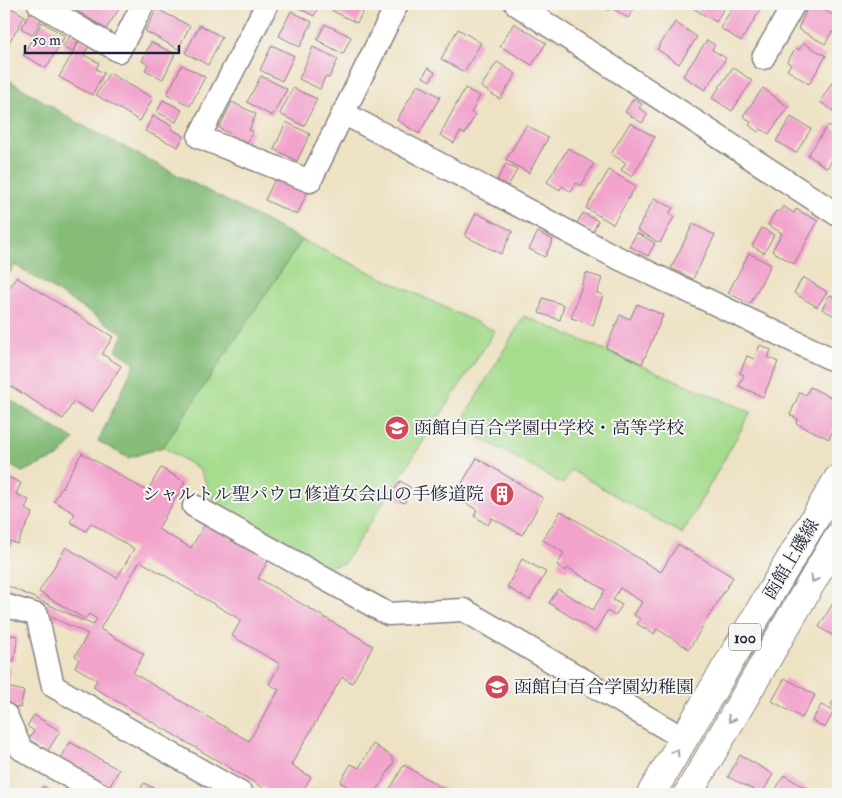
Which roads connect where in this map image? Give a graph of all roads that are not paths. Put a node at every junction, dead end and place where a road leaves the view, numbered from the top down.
1 (39, 4) edge
2 (144, 4) edge
3 (267, 4) edge
4 (397, 4) edge
5 (516, 4) edge
6 (794, 4) edge
7 (763, 58) dead end
8 (342, 113) junction
9 (838, 216) edge
10 (838, 362) edge
11 (838, 480) edge
12 (194, 506) dead end
13 (838, 537) edge
14 (4, 605) edge
15 (4, 714) edge
16 (670, 730) dead end
17 (100, 794) edge
18 (242, 794) edge
19 (651, 794) edge
20 (688, 794) edge

1 - 2 street
3 - 8 street
4 - 8 street
5 - 9 street
6 - 7 street
8 - 10 street
19 -> 11 main road, 函館上磯線 / 100
12 - 16 street
13 -> 20 main road, 函館上磯線 / 100
14 - 18 street
15 - 17 street

